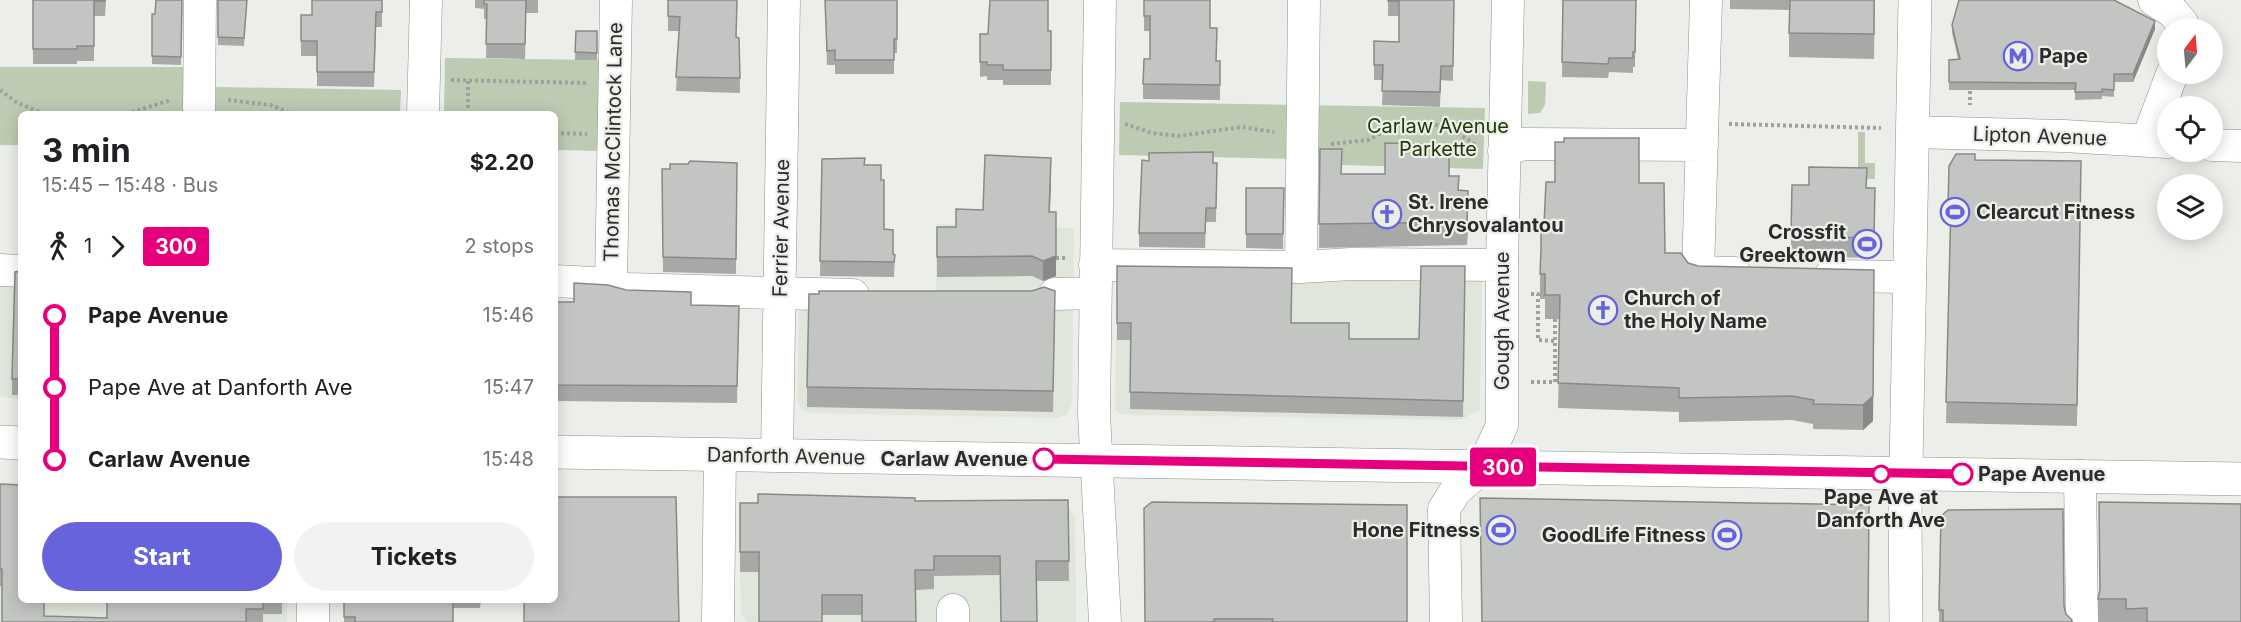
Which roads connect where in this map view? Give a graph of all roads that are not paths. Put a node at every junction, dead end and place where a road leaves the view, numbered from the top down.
1 (200, 0) edge
2 (426, 0) edge
3 (616, 0) edge
4 (784, 0) edge
5 (1100, 0) edge
6 (1304, 0) edge
7 (1508, 0) edge
8 (1706, 0) edge
9 (1915, 0) edge
10 (2154, 0) edge
11 (2178, 18) edge
12 (201, 104) edge
13 (423, 111) edge
14 (1913, 132) junction
15 (1702, 134) junction
16 (2157, 141) edge
17 (2223, 145) edge
18 (2241, 146) edge
19 (1504, 151) junction
20 (1502, 265) junction
21 (1301, 267) junction
22 (0, 270) edge
23 (18, 271) edge
24 (1766, 274) edge
25 (1800, 275) edge
26 (1910, 277) junction
27 (1095, 279) junction
28 (558, 281) edge
29 (611, 284) junction
30 (779, 293) junction
31 (1036, 294) edge
32 (885, 295) edge
33 (0, 442) edge
34 (18, 443) edge
35 (558, 452) edge
36 (720, 455) junction
37 (777, 455) junction
38 (1097, 461) junction
39 (1483, 467) junction
40 (1906, 474) junction
41 (2080, 476) junction
42 (2241, 479) edge
43 (313, 603) edge
44 (313, 622) edge
45 (718, 622) edge
46 (1105, 622) edge
47 (1446, 622) edge
48 (1906, 622) edge
49 (2082, 622) edge

1 - 12 street
2 - 13 street
3 - 29 street, Thomas McClintock Lane
4 - 30 street, Ferrier Avenue
5 - 27 street
6 - 21 street
7 - 19 street, Gough Avenue
8 - 15 street
9 - 14 main road
10 - 11 street
14 - 16 street, Lipton Avenue
14 - 26 main road
15 - 19 street
15 - 24 street
17 - 18 street
19 - 20 street, Gough Avenue
20 - 21 street
20 - 39 street, Gough Avenue
21 - 27 street
22 - 23 street
25 - 26 street
26 - 40 main road
27 - 31 street
27 - 38 street
28 - 29 street
29 - 30 street
30 - 32 street
30 - 37 street, Ferrier Avenue
33 - 34 main road
35 - 36 main road, Danforth Avenue
36 - 37 main road, Danforth Avenue
36 - 45 street
37 - 38 main road, Danforth Avenue
38 - 39 main road, Danforth Avenue
38 - 46 street
39 - 40 main road, Danforth Avenue
39 - 47 street, Gough Avenue
40 - 41 main road, Danforth Avenue
40 - 48 main road
41 - 42 main road, Danforth Avenue
41 - 49 street
43 - 44 street

